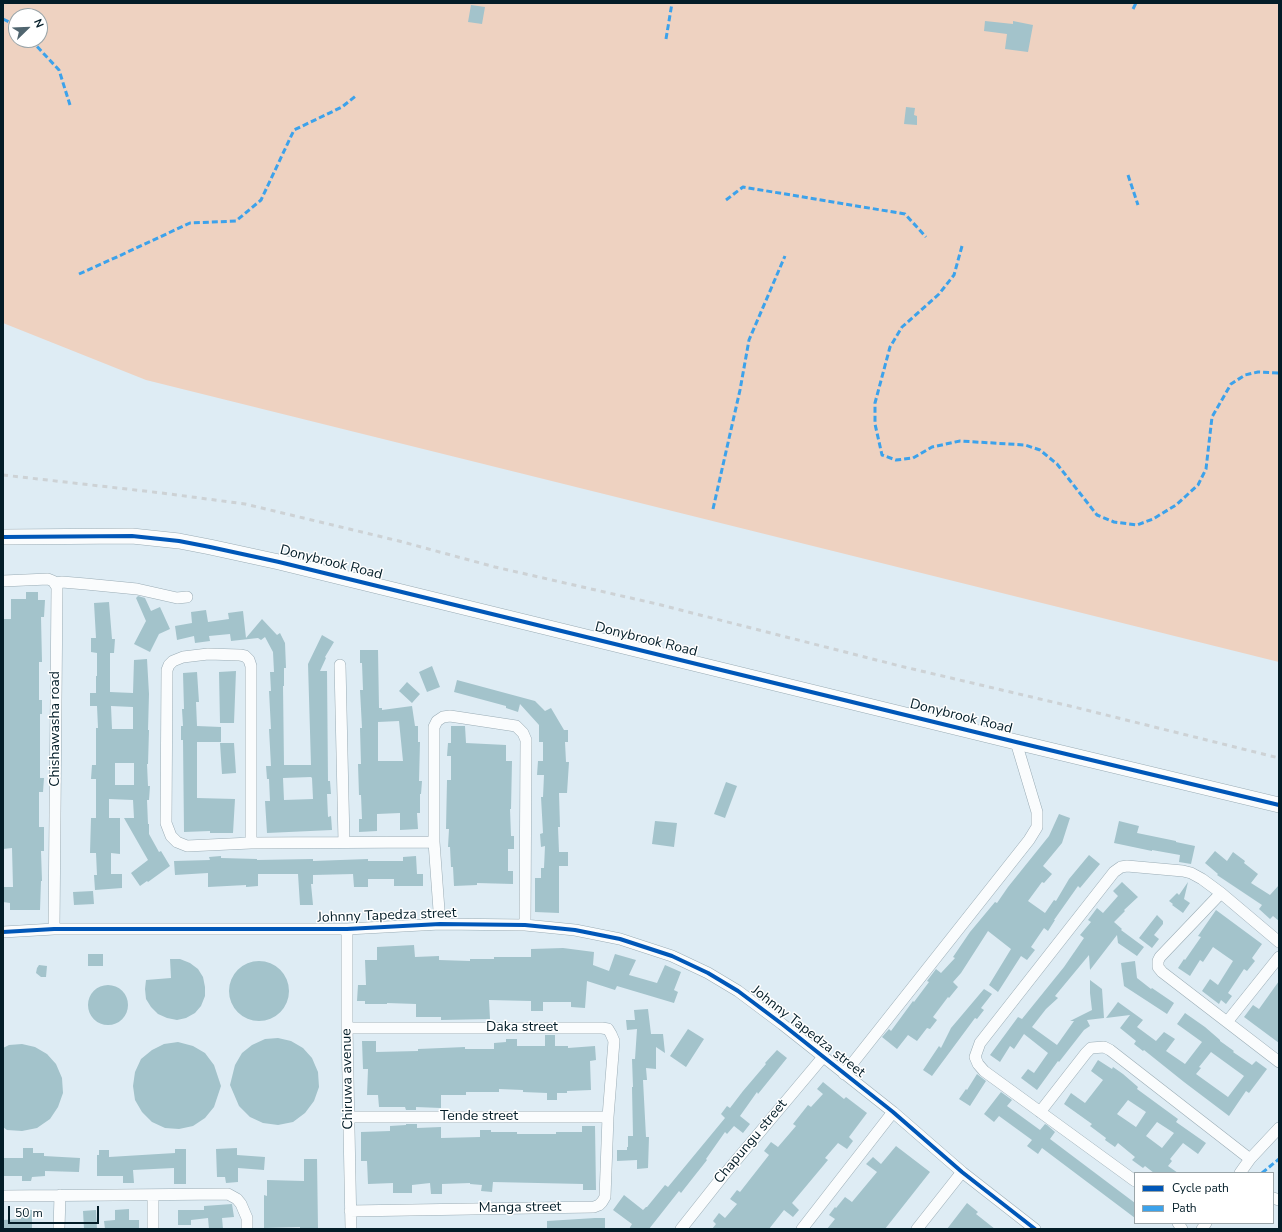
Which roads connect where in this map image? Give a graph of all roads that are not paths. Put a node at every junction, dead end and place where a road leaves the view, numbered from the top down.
1 (3, 537) edge
2 (3, 581) edge
3 (55, 583) junction
4 (187, 598) dead end
5 (340, 664) dead end
6 (1016, 742) junction
7 (1279, 804) edge
8 (344, 842) junction
9 (434, 842) junction
10 (251, 843) junction
11 (1221, 893) junction
12 (440, 924) junction
13 (525, 925) junction
14 (54, 929) junction
15 (347, 929) junction
16 (3, 932) edge
17 (1279, 942) edge
18 (1279, 957) edge
19 (1227, 1022) junction
20 (347, 1028) junction
21 (823, 1057) junction
22 (1279, 1062) edge
23 (844, 1074) junction
24 (893, 1112) junction
25 (1040, 1112) junction
26 (349, 1117) junction
27 (608, 1117) junction
28 (1279, 1128) edge
29 (1250, 1159) junction
30 (962, 1172) junction
31 (1241, 1172) edge
32 (1134, 1180) edge
33 (60, 1195) junction
34 (3, 1196) edge
35 (153, 1196) junction
36 (350, 1211) junction
37 (59, 1229) edge
38 (153, 1229) edge
39 (247, 1229) edge
40 (351, 1229) edge
41 (681, 1229) edge
42 (802, 1229) edge
43 (917, 1229) edge
44 (1035, 1229) edge

1 - 6 street, Donybrook Road
2 - 3 street
3 - 4 street
3 - 14 street, Chishawasha road
5 - 8 street
6 - 7 street, Donybrook Road
6 - 23 street
8 - 9 street
8 - 10 street
9 - 12 street
9 - 13 street
10 - 10 street
11 - 17 street
11 - 19 street
11 - 25 street
12 - 13 street, Johnny Tapedza street
12 - 15 street, Johnny Tapedza street
13 - 21 street, Johnny Tapedza street
14 - 15 street, Johnny Tapedza street
14 - 16 street, Johnny Tapedza street
15 - 20 street, Chiruwa avenue
18 - 19 street
19 - 22 street
20 - 26 street, Chiruwa avenue
20 - 27 street, Daka street
21 - 23 street, Johnny Tapedza street
21 - 41 street, Chapungu street
23 - 24 street, Johnny Tapedza street
24 - 30 street, Johnny Tapedza street
24 - 42 street
25 - 29 street
25 - 32 street
26 - 27 street, Tende street
26 - 36 street, Chiruwa avenue
27 - 36 street, Manga street
28 - 29 street
29 - 31 street
30 - 43 street
30 - 44 street, Johnny Tapedza street
33 - 34 street
33 - 35 street
33 - 37 street
35 - 38 street
35 - 39 street
36 - 40 street, Chiruwa avenue

